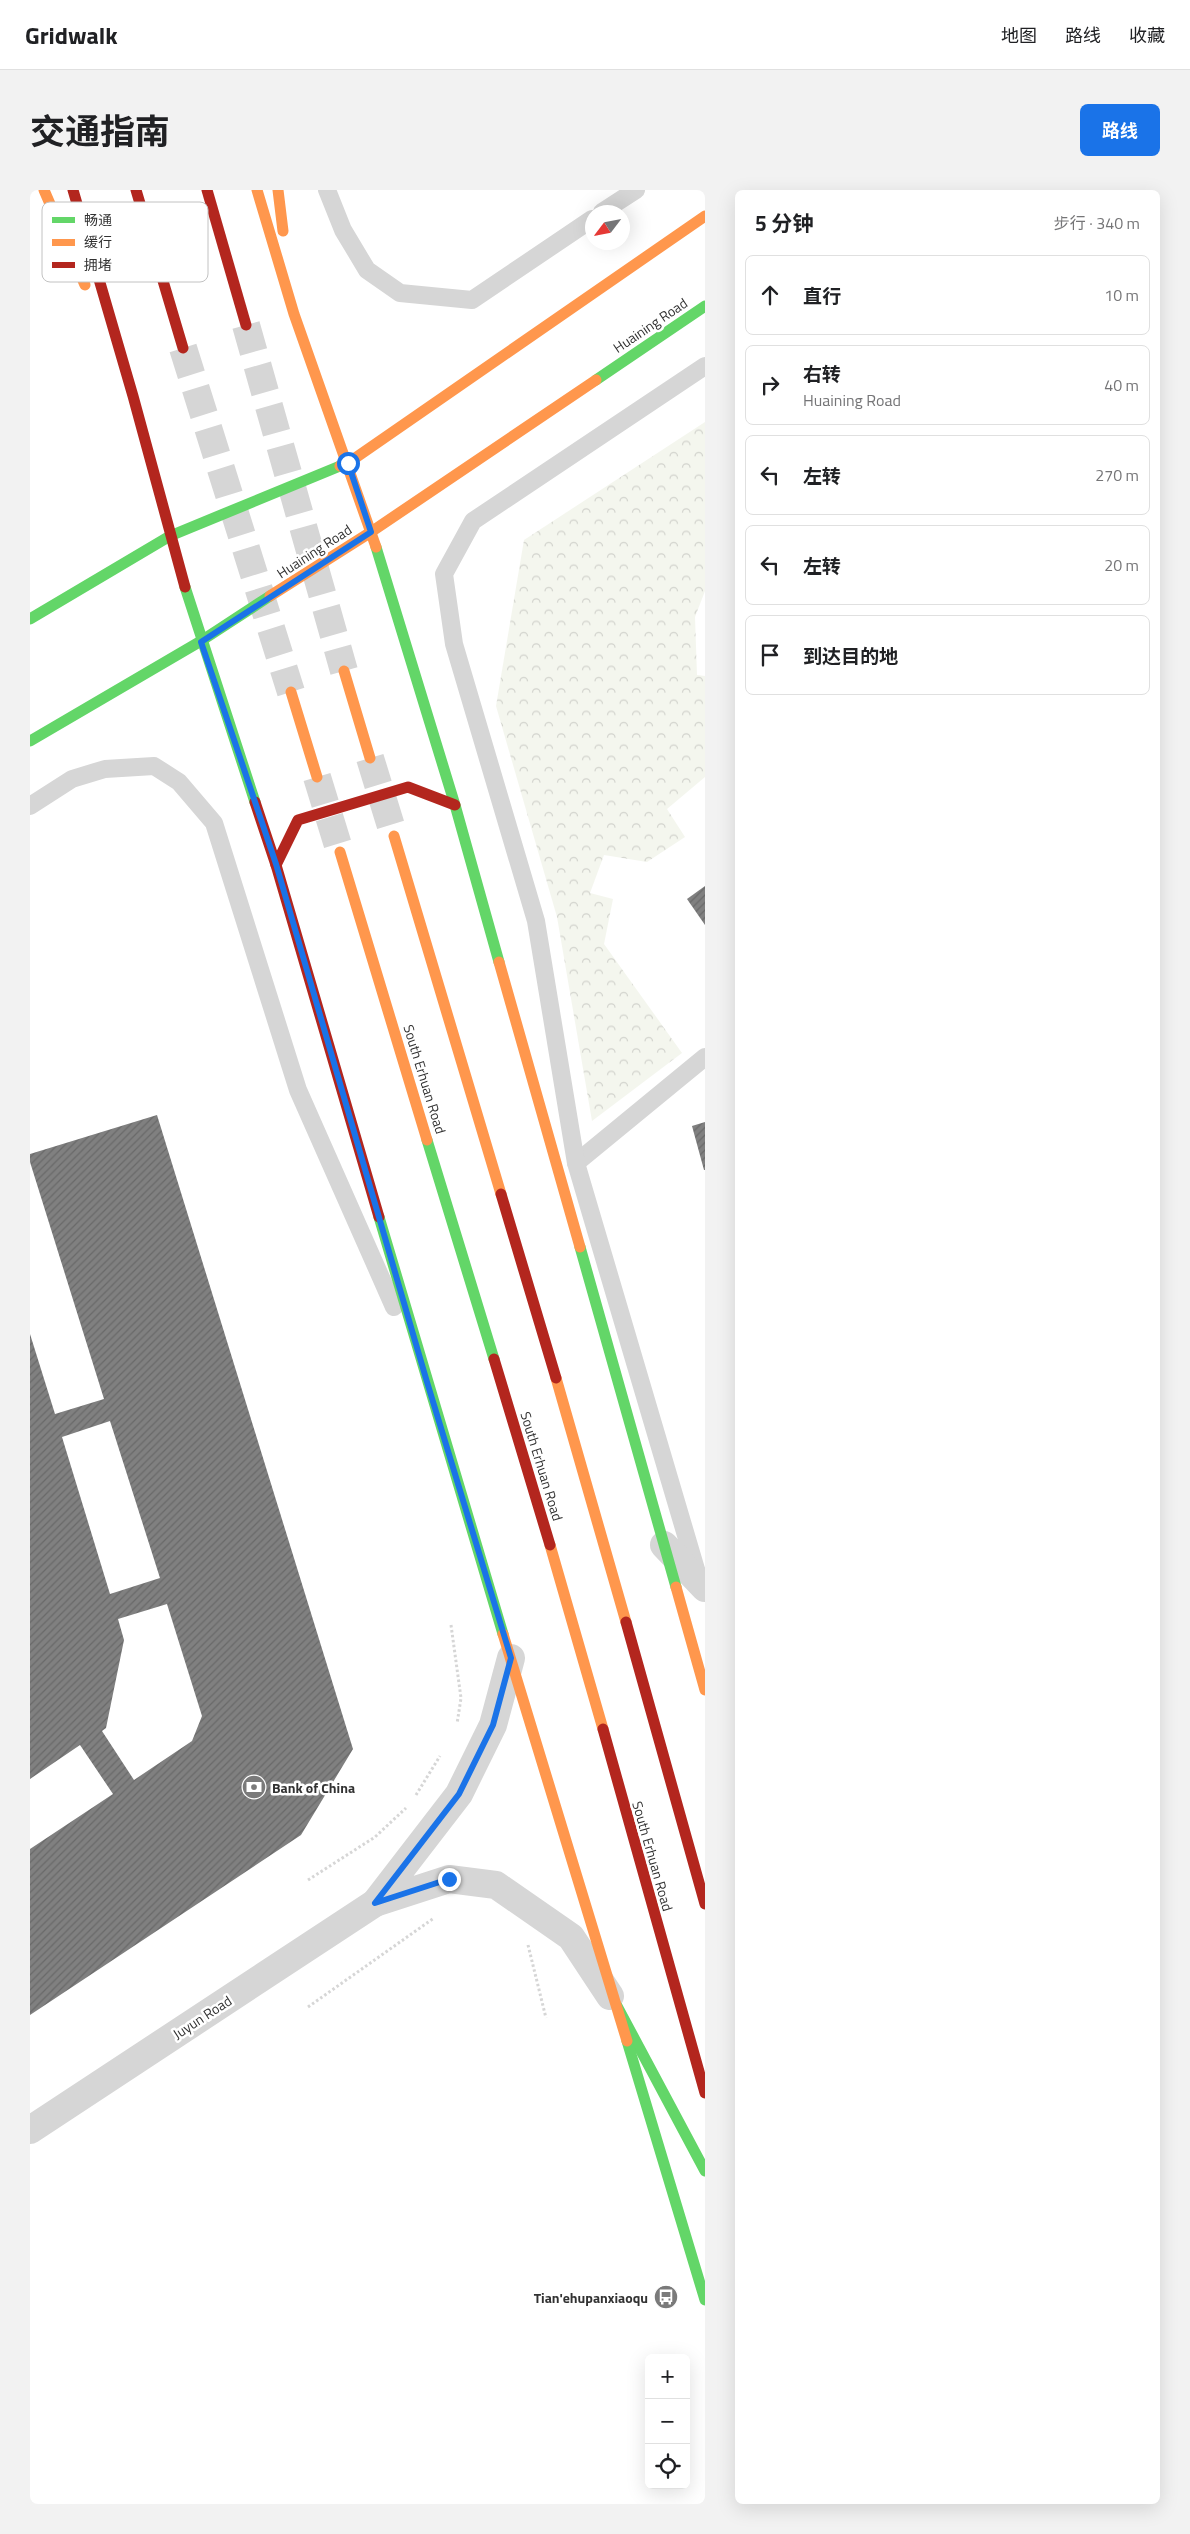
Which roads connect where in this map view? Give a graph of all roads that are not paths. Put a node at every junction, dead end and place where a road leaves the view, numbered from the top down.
1 (44, 190) edge
2 (136, 190) edge
3 (207, 190) edge
4 (257, 190) edge
5 (278, 190) edge
6 (327, 190) edge
7 (636, 190) edge
8 (49, 202) edge
9 (140, 202) edge
10 (613, 205) edge
11 (705, 216) edge
12 (585, 224) edge
13 (83, 282) edge
14 (100, 282) edge
15 (163, 282) edge
16 (705, 306) edge
17 (294, 314) junction
18 (246, 325) tunnel mouth
19 (183, 348) tunnel mouth
20 (705, 366) edge
21 (133, 396) junction
22 (348, 463) junction
23 (371, 532) junction
24 (170, 536) junction
25 (30, 619) edge
26 (201, 642) junction
27 (344, 671) tunnel mouth
28 (291, 692) tunnel mouth
29 (30, 741) edge
30 (370, 758) tunnel mouth
31 (317, 777) tunnel mouth
32 (455, 805) junction
33 (30, 806) edge
34 (394, 836) tunnel mouth
35 (340, 852) tunnel mouth
36 (276, 864) junction
37 (705, 1057) edge
38 (576, 1163) junction
39 (427, 1382) junction
40 (664, 1545) junction
41 (704, 1591) edge
42 (511, 1658) junction
43 (705, 1690) edge
44 (375, 1903) junction
45 (705, 1904) edge
46 (617, 2006) junction
47 (705, 2092) edge
48 (30, 2130) edge
49 (705, 2171) edge
50 (705, 2300) edge

1 - 8 main road
2 - 9 main road
3 - 18 main road
4 - 17 main road
5 - 17 main road
6 - 12 lane
7 - 10 lane
11 - 22 main road
13 - 21 main road
14 - 21 main road
15 - 19 main road
16 - 23 main road, Huaining Road
17 - 22 main road
20 - 38 lane
21 - 24 main road
22 - 23 main road
22 - 24 main road
23 - 26 main road, Huaining Road
23 - 32 main road
24 - 25 main road
24 - 26 main road
26 - 29 main road, Huaining Road
26 - 36 main road
27 - 30 main road
28 - 31 main road
32 - 36 main road
32 - 40 main road
33 - 39 lane
34 - 45 main road
35 - 47 main road, South Erhuan Road
36 - 39 main road
37 - 38 lane
38 - 41 lane
39 - 42 main road
40 - 41 street
40 - 43 main road
42 - 44 street
42 - 46 main road
44 - 46 street
44 - 48 street, Juyun Road
46 - 49 main road
46 - 50 main road

